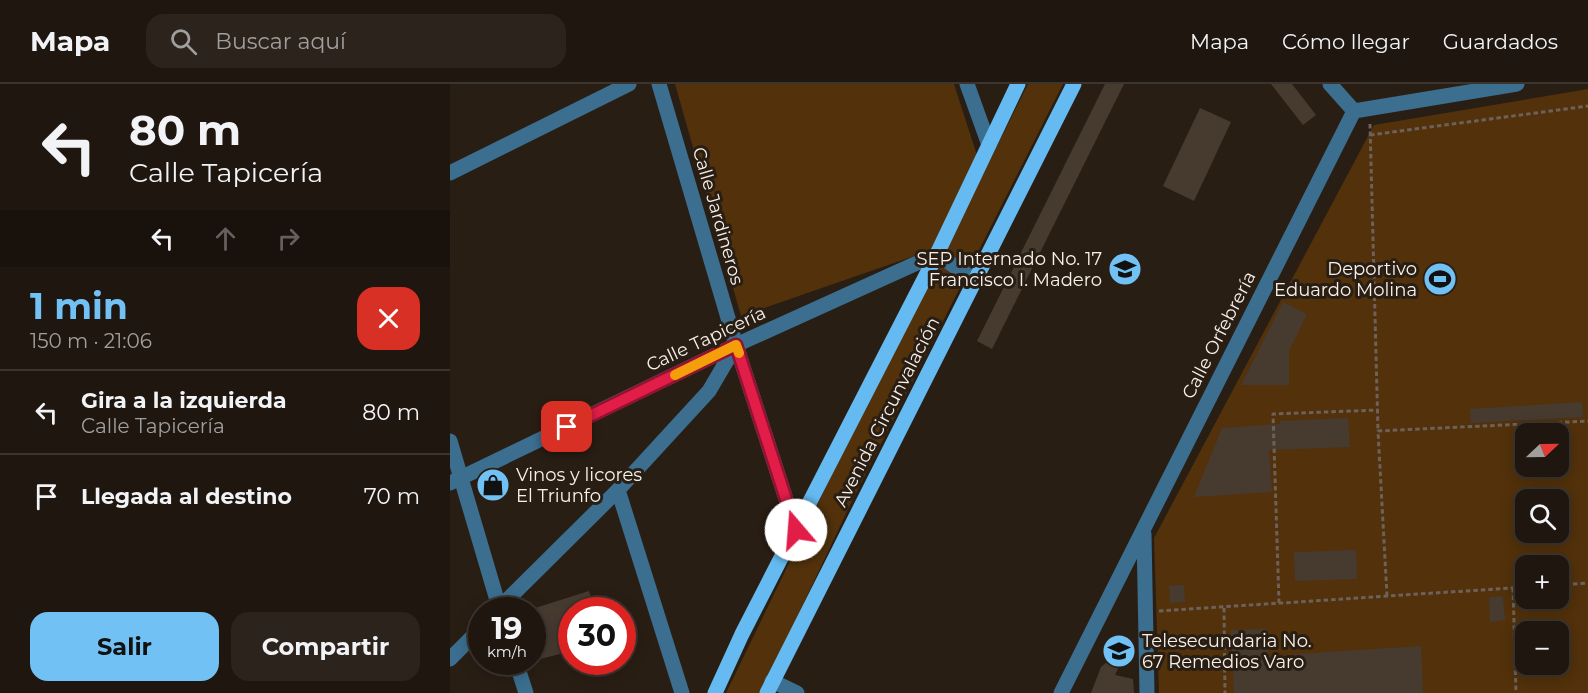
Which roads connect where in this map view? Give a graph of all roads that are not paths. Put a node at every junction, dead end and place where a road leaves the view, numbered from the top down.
1 (629, 84) edge
2 (659, 84) edge
3 (967, 84) edge
4 (1018, 84) edge
5 (1074, 84) edge
6 (1330, 84) edge
7 (1517, 84) edge
8 (1354, 111) junction
9 (989, 145) junction
10 (450, 173) edge
11 (937, 254) junction
12 (976, 281) junction
13 (736, 345) junction
14 (450, 441) edge
15 (455, 480) edge
16 (618, 490) junction
17 (1144, 529) junction
18 (796, 530) junction
19 (495, 597) edge
20 (512, 597) edge
21 (468, 641) edge
22 (450, 659) edge
23 (520, 675) edge
24 (769, 687) edge
25 (526, 693) edge
26 (682, 693) edge
27 (715, 693) edge
28 (796, 693) edge
29 (1060, 693) edge
30 (1147, 693) edge

1 - 10 street
2 - 13 street, Calle Jardineros
3 - 9 street
4 - 9 main road, Avenida Circunvalación
5 - 12 main road, Avenida Circunvalación
6 - 8 street
7 - 8 street
8 - 17 street, Calle Orfebrería
9 - 11 main road, Avenida Circunvalación
11 - 12 street
11 - 13 street, Calle Tapicería
11 - 18 main road, Avenida Circunvalación
12 - 24 main road, Avenida Circunvalación
13 - 15 street, Calle Tapicería
13 - 16 street
13 - 18 street, Calle Jardineros
14 - 15 street
15 - 19 street
16 - 20 street
16 - 26 street
17 - 29 street, Calle Orfebrería
17 - 30 street
18 - 27 main road, Avenida Circunvalación
21 - 22 street
23 - 25 street
24 - 28 street

